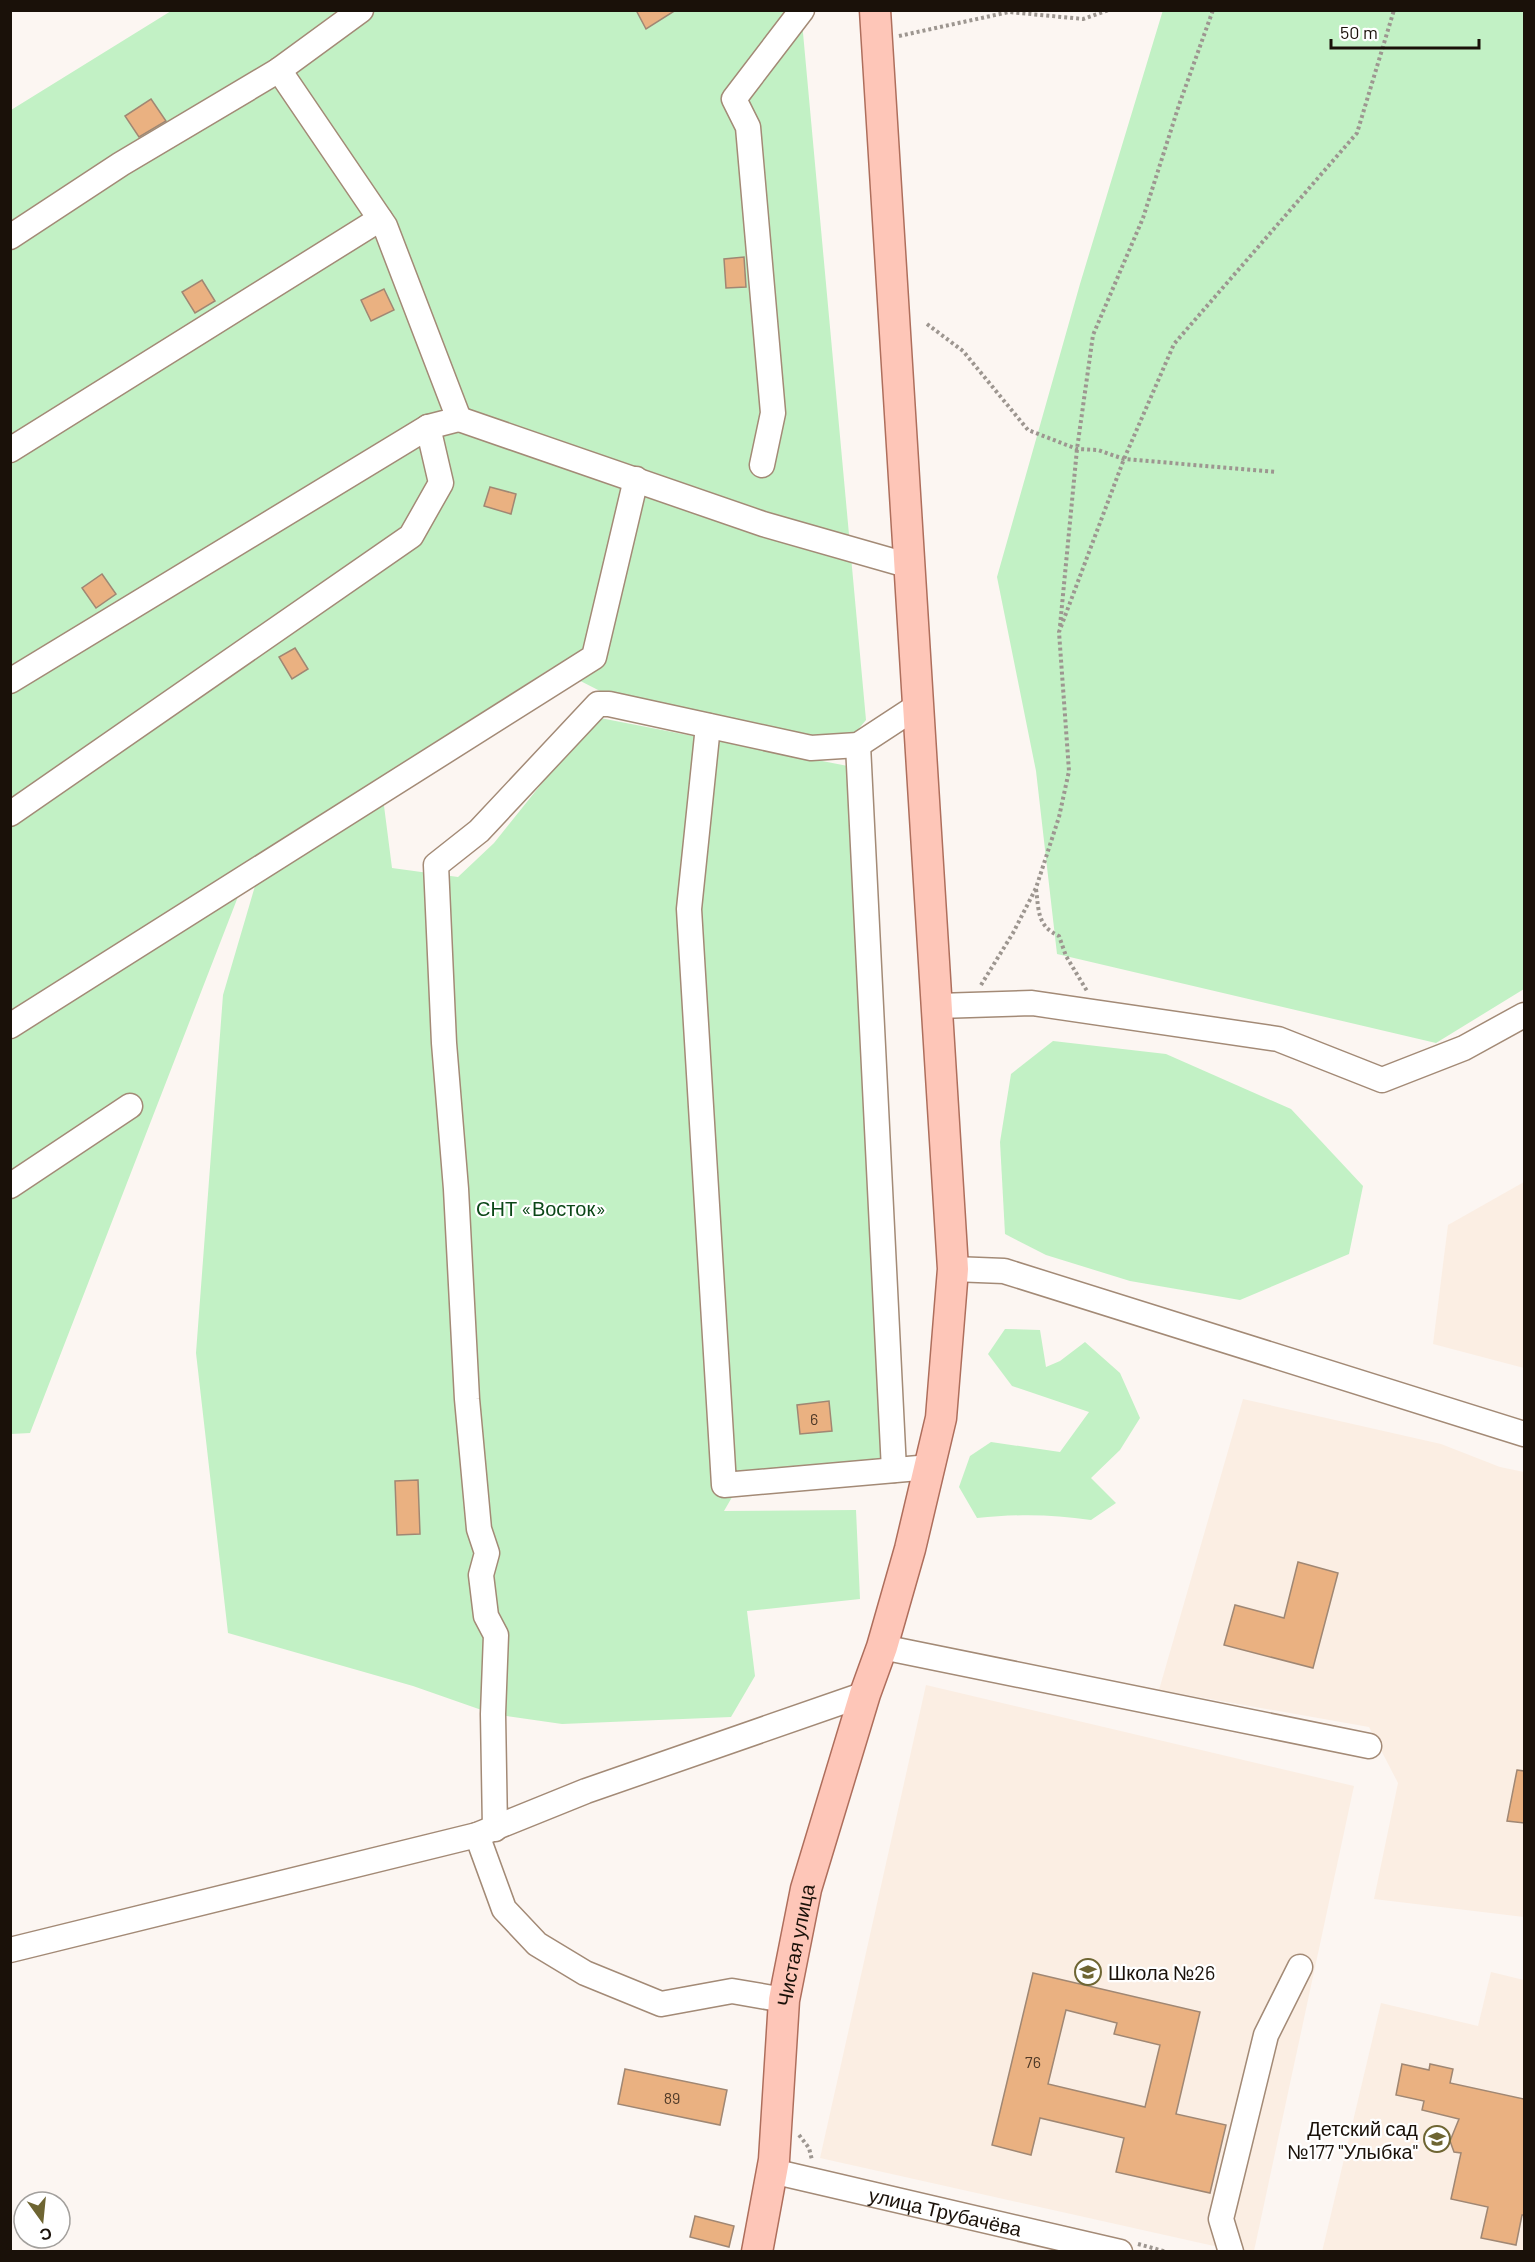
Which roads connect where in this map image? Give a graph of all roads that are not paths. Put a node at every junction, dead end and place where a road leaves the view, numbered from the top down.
1 (361, 10) edge
2 (801, 10) edge
3 (875, 10) edge
4 (279, 70) junction
5 (380, 219) junction
6 (10, 237) edge
7 (459, 419) junction
8 (428, 427) junction
9 (10, 450) edge
10 (762, 465) dead end
11 (636, 479) junction
12 (910, 566) junction
13 (10, 681) edge
14 (919, 705) junction
15 (708, 726) junction
16 (858, 745) junction
17 (10, 814) edge
18 (938, 1006) junction
19 (1524, 1014) edge
20 (10, 1026) edge
21 (130, 1106) dead end
22 (10, 1186) edge
23 (953, 1269) junction
24 (1524, 1434) edge
25 (930, 1467) junction
26 (894, 1470) junction
27 (882, 1647) junction
28 (865, 1694) junction
29 (1369, 1746) dead end
30 (486, 1832) junction
31 (10, 1950) edge
32 (1300, 1967) dead end
33 (784, 2000) junction
34 (772, 2171) junction
35 (1054, 2243) edge
36 (757, 2252) edge
37 (1120, 2252) edge
38 (1231, 2252) edge

1 - 4 street
2 - 10 street
3 - 12 main road, Чистая улица
4 - 5 street
4 - 6 street
5 - 7 street
5 - 9 street
7 - 8 street
7 - 11 street
8 - 13 street
8 - 17 street
11 - 12 street
11 - 20 street
12 - 14 main road, Чистая улица
14 - 16 street
14 - 18 main road, Чистая улица
15 - 16 street
15 - 26 street
15 - 30 street
16 - 26 street
18 - 19 street
18 - 23 main road, Чистая улица
21 - 22 street
23 - 24 street
23 - 25 main road, Чистая улица
25 - 26 street
25 - 27 main road, Чистая улица
27 - 28 main road, Чистая улица
27 - 29 street
28 - 30 street
28 - 33 main road, Чистая улица
30 - 31 street
30 - 33 street
32 - 38 street
33 - 34 main road, Чистая улица
34 - 35 street, улица Трубачёва
34 - 36 main road, Чистая улица
35 - 37 street, улица Трубачёва

